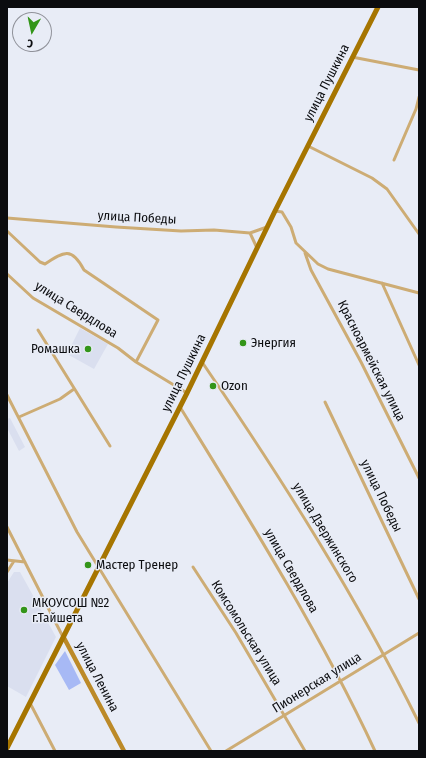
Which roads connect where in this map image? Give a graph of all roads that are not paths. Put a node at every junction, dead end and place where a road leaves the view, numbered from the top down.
1 (378, 7) edge
2 (352, 57) junction
3 (419, 70) edge
4 (419, 97) edge
5 (308, 146) junction
6 (394, 160) dead end
7 (275, 211) junction
8 (7, 218) edge
9 (267, 227) junction
10 (7, 231) edge
11 (250, 233) junction
12 (419, 234) edge
13 (257, 248) junction
14 (305, 253) junction
15 (7, 274) edge
16 (382, 282) junction
17 (419, 293) edge
18 (38, 330) dead end
19 (136, 362) junction
20 (202, 362) junction
21 (419, 366) edge
22 (74, 389) junction
23 (187, 393) junction
24 (7, 395) edge
25 (325, 402) dead end
26 (180, 406) junction
27 (19, 417) junction
28 (110, 446) dead end
29 (419, 478) edge
30 (7, 527) edge
31 (7, 560) edge
32 (14, 561) junction
33 (24, 562) junction
34 (100, 566) junction
35 (193, 568) dead end
36 (7, 572) edge
37 (419, 599) edge
38 (419, 633) edge
39 (64, 638) junction
40 (384, 654) junction
41 (340, 680) junction
42 (30, 703) junction
43 (285, 715) junction
44 (419, 724) edge
45 (7, 748) edge
46 (55, 751) edge
47 (124, 751) edge
48 (211, 751) edge
49 (226, 751) edge
50 (305, 751) edge
51 (375, 751) edge

1 - 2 main road, улица Пушкина
2 - 3 street
2 - 5 main road, улица Пушкина
4 - 6 street
5 - 7 main road, улица Пушкина
5 - 12 street
7 - 9 main road, улица Пушкина
7 - 14 street
8 - 11 street, улица Победы
9 - 11 street
9 - 13 main road, улица Пушкина
10 - 19 street, улица Свердлова
11 - 13 street
13 - 20 main road, улица Пушкина
14 - 16 street
14 - 29 street, Красноармейская улица
15 - 19 street, улица Свердлова
16 - 17 street
16 - 21 street
18 - 22 street
19 - 23 street, улица Свердлова
20 - 23 main road, улица Пушкина
20 - 40 street, улица Дзержинского
22 - 27 street
22 - 28 street
23 - 26 main road, улица Пушкина
24 - 27 street
25 - 37 street, улица Победы
26 - 34 main road, улица Пушкина
26 - 41 street, улица Свердлова
27 - 34 street
30 - 33 street, улица Ленина
31 - 32 street
32 - 33 street
32 - 36 street
33 - 39 street, улица Ленина
34 - 39 main road, улица Пушкина
34 - 48 street
35 - 43 street, Комсомольская улица
38 - 40 street, Пионерская улица
39 - 42 main road, улица Пушкина
39 - 47 main road, улица Ленина
40 - 41 street, Пионерская улица
40 - 44 street, улица Дзержинского
41 - 43 street, Пионерская улица
41 - 51 street, улица Свердлова
42 - 45 main road, улица Пушкина
42 - 46 street
43 - 49 street, Пионерская улица
43 - 50 street, Комсомольская улица

